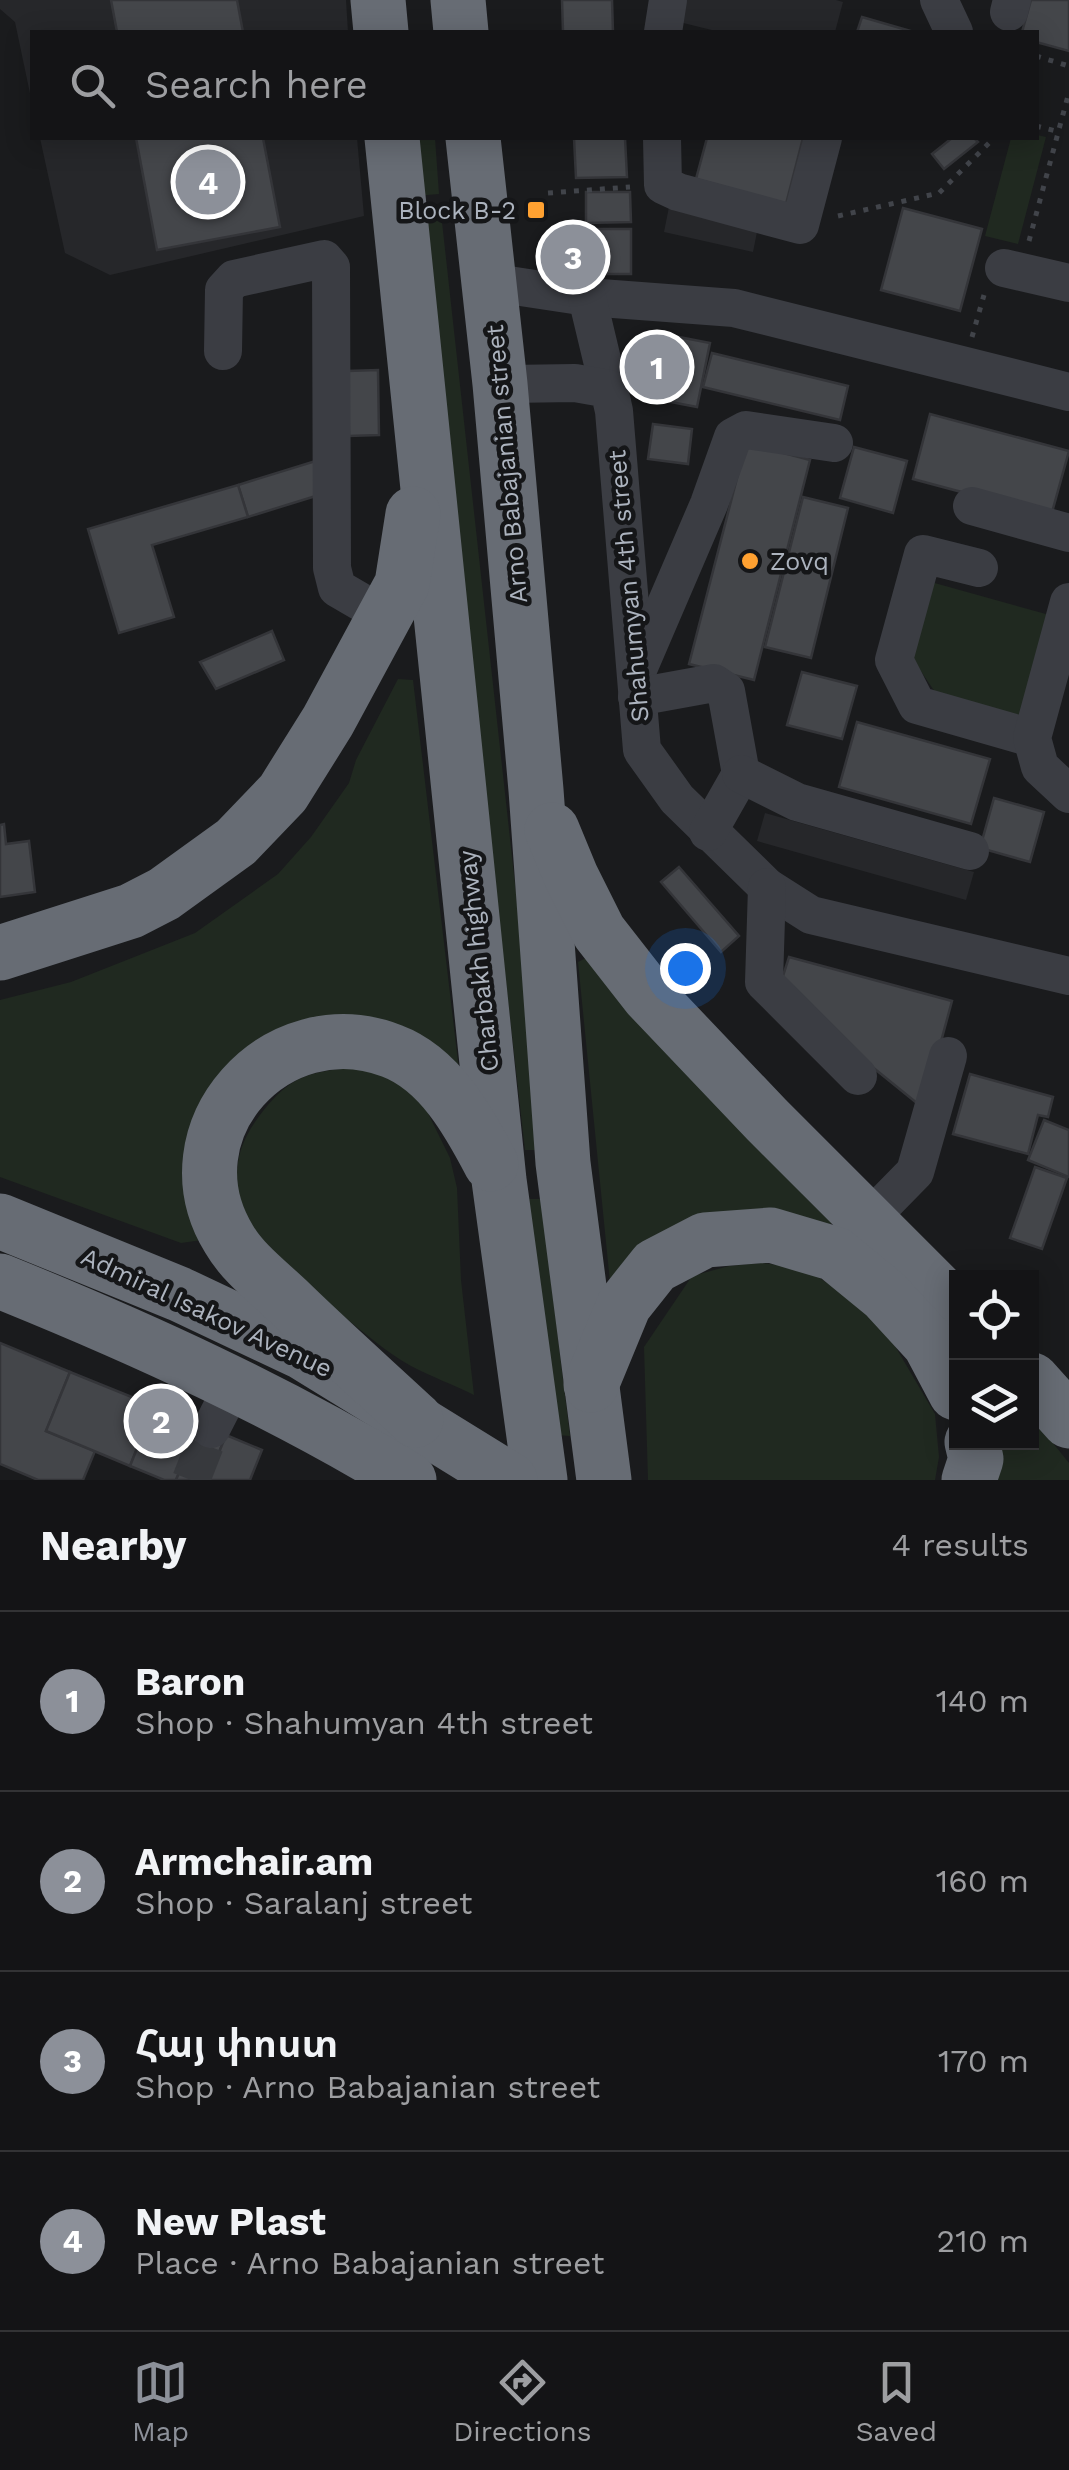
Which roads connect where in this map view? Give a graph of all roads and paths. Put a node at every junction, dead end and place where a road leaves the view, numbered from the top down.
1 (378, 0) edge
2 (668, 0) edge
3 (939, 0) edge
4 (381, 30) edge
5 (663, 30) edge
6 (953, 30) edge
7 (1039, 57) edge
8 (1069, 66) edge
9 (1069, 92) edge
10 (1039, 127) edge
11 (1060, 132) junction
12 (392, 140) edge
13 (473, 140) edge
14 (662, 140) edge
15 (685, 140) edge
16 (822, 140) edge
17 (992, 140) edge
18 (633, 187) dead end
19 (678, 192) junction
20 (548, 193) dead end
21 (800, 224) junction
22 (1004, 268) junction
23 (489, 282) junction
24 (1069, 284) edge
25 (586, 297) junction
26 (973, 334) dead end
27 (223, 351) dead end
28 (500, 384) junction
29 (609, 389) junction
30 (1069, 392) edge
31 (424, 442) junction
32 (834, 444) dead end
33 (972, 506) dead end
34 (1069, 532) edge
35 (979, 568) dead end
36 (1069, 602) edge
37 (385, 616) junction
38 (636, 686) junction
39 (1032, 738) junction
40 (740, 774) junction
41 (536, 790) junction
42 (1069, 794) edge
43 (708, 832) junction
44 (970, 851) dead end
45 (767, 887) junction
46 (0, 953) edge
47 (1069, 976) edge
48 (948, 1056) dead end
49 (858, 1076) dead end
50 (563, 1163) junction
51 (499, 1174) junction
52 (868, 1220) junction
53 (0, 1221) edge
54 (0, 1281) edge
55 (949, 1301) edge
56 (949, 1380) edge
57 (590, 1388) junction
58 (1039, 1388) edge
59 (1069, 1421) edge
60 (428, 1428) junction
61 (974, 1450) edge
62 (360, 1463) edge
63 (409, 1480) edge
64 (510, 1480) edge
65 (540, 1480) edge
66 (604, 1480) edge
67 (969, 1480) edge

1 - 4 highway
2 - 5 street
3 - 6 street
7 - 8 path
9 - 11 path
10 - 11 path
11 - 22 path
12 - 31 highway
13 - 23 highway, Arno Babajanian street
14 - 19 street
15 - 19 street
16 - 21 street
17 - 21 path
18 - 20 path
19 - 21 street
22 - 24 street
22 - 26 path
23 - 25 street
23 - 28 highway, Arno Babajanian street
25 - 29 street, Shahumyan 4th street
25 - 30 street
27 - 37 street
28 - 29 street
28 - 41 highway, Arno Babajanian street
29 - 38 street, Shahumyan 4th street
31 - 37 highway
31 - 51 highway, Charbakh highway
32 - 38 street
33 - 34 street
35 - 39 street
36 - 39 street
37 - 46 highway
38 - 40 street
38 - 43 street, Shahumyan 4th street
39 - 42 street
40 - 43 street
40 - 44 street
41 - 50 highway
41 - 52 highway
43 - 45 street, Shahumyan 4th street
45 - 47 street, Shahumyan 4th street
45 - 49 street
48 - 52 street
50 - 51 highway
50 - 57 highway
51 - 60 highway
51 - 65 highway, Charbakh highway
52 - 55 highway
53 - 60 highway, Admiral Isakov Avenue
54 - 62 highway, Admiral Isakov Avenue
56 - 57 highway
57 - 66 highway
58 - 59 highway
60 - 64 highway, Admiral Isakov Avenue
61 - 67 highway
62 - 63 highway, Admiral Isakov Avenue

